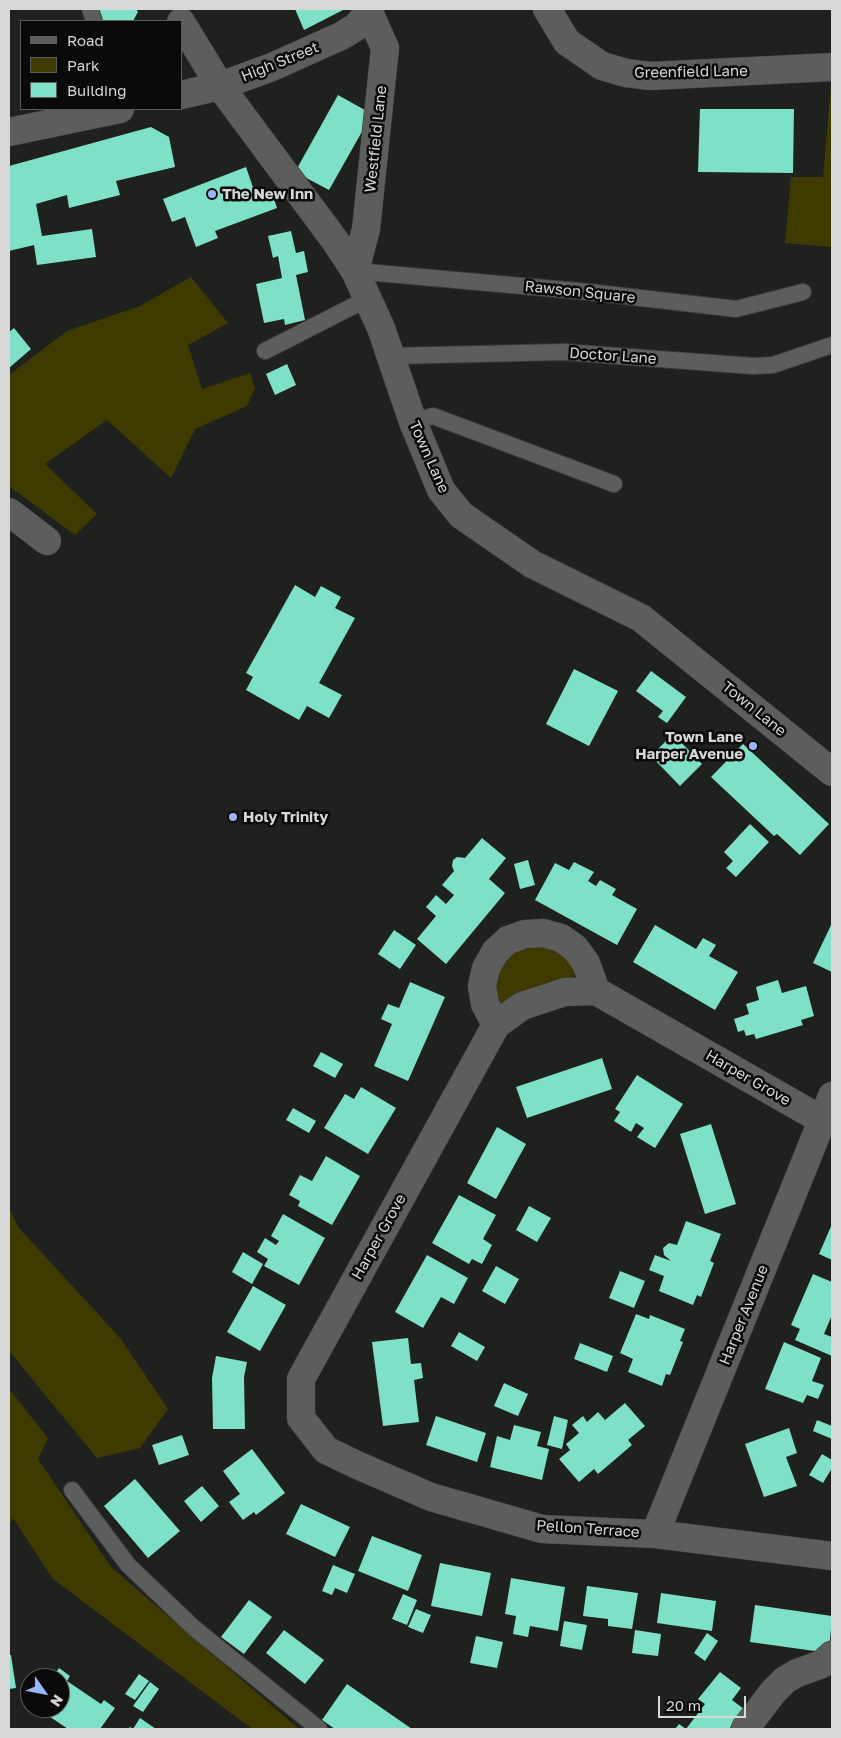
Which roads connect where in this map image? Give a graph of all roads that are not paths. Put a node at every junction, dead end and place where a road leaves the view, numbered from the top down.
1 (174, 9) edge
2 (547, 9) edge
3 (370, 10) edge
4 (180, 20) edge
5 (182, 23) edge
6 (832, 67) edge
7 (220, 86) junction
8 (182, 94) edge
9 (115, 110) edge
10 (9, 130) edge
11 (355, 271) junction
12 (804, 292) dead end
13 (367, 299) junction
14 (832, 345) edge
15 (265, 351) dead end
16 (391, 356) junction
17 (413, 422) junction
18 (614, 484) dead end
19 (9, 512) edge
20 (47, 541) dead end
21 (832, 772) edge
22 (596, 991) junction
23 (496, 1026) junction
24 (827, 1108) edge
25 (326, 1450) joint
26 (72, 1490) dead end
27 (656, 1534) junction
28 (832, 1556) edge
29 (832, 1655) edge
30 (319, 1729) edge
31 (745, 1729) edge

1 - 4 street, Town Lane
2 - 6 street, Greenfield Lane
3 - 7 street, High Street
3 - 11 street, Westfield Lane
5 - 7 street, Town Lane
7 - 8 street, High Street
7 - 11 street, Town Lane
9 - 10 street
11 - 12 lane, Rawson Square
11 - 13 street, Town Lane
13 - 15 lane
13 - 16 street, Town Lane
14 - 16 lane, Doctor Lane
16 - 17 street, Town Lane
17 - 18 lane
17 - 21 street, Town Lane
19 - 20 street
22 - 23 street, Harper Grove
22 - 23 street
22 - 24 street, Harper Grove
23 - 25 street, Harper Grove
24 - 27 street, Harper Avenue
25 - 27 street, Pellon Terrace
26 - 30 lane
27 - 28 street, Pellon Terrace
29 - 31 street

